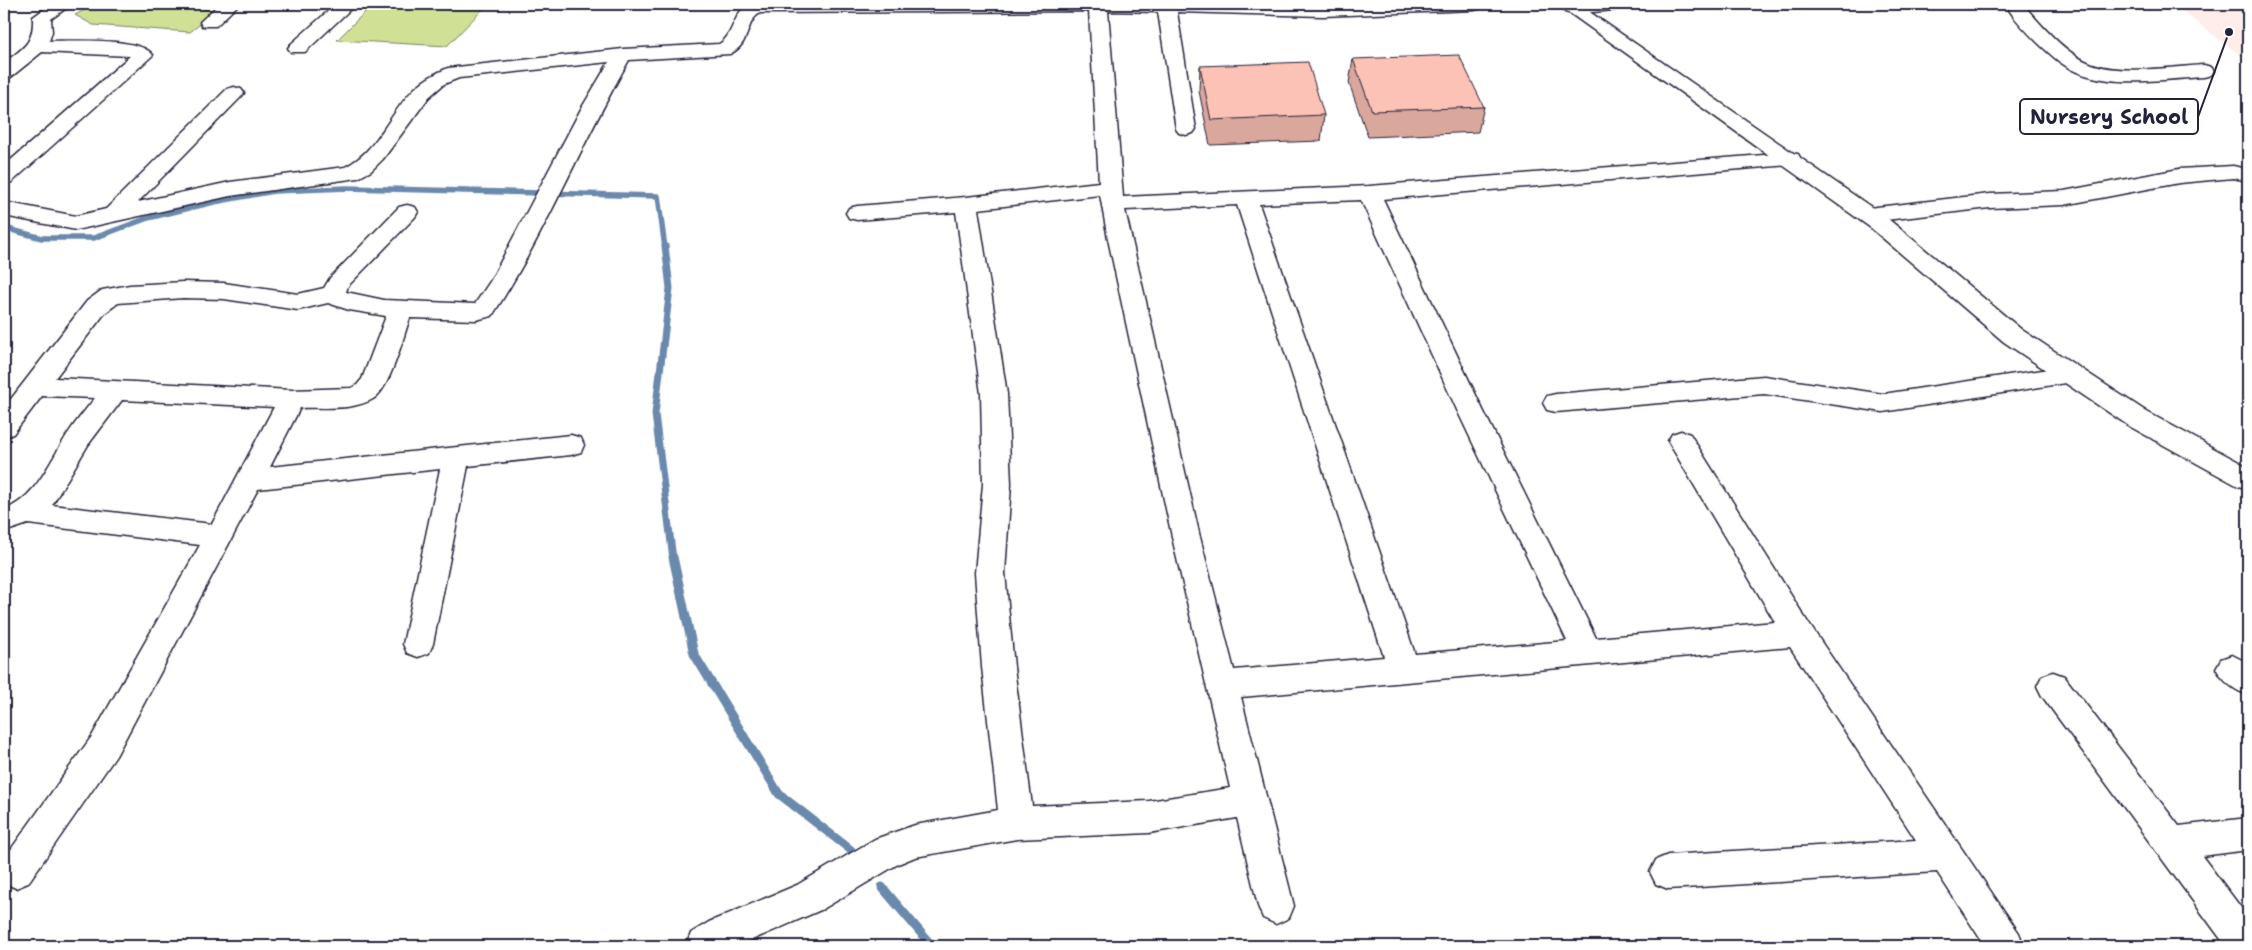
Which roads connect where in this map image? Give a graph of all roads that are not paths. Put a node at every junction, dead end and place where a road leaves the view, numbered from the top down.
1 (27, 4) edge
2 (63, 4) edge
3 (230, 4) edge
4 (347, 4) edge
5 (1474, 4) edge
6 (1614, 4) edge
7 (2022, 4) edge
8 (1098, 5) junction
9 (1179, 6) edge
10 (1569, 6) edge
11 (45, 14) junction
12 (209, 22) dead end
13 (298, 48) dead end
14 (30, 51) junction
15 (4, 53) edge
16 (623, 55) junction
17 (2204, 71) dead end
18 (4, 73) edge
19 (234, 93) dead end
20 (1186, 129) dead end
21 (1790, 159) junction
22 (2248, 175) edge
23 (4, 177) edge
24 (1369, 193) junction
25 (1112, 196) junction
26 (1245, 198) junction
27 (966, 204) junction
28 (4, 209) edge
29 (406, 212) dead end
30 (857, 213) dead end
31 (113, 215) junction
32 (1868, 215) junction
33 (333, 294) junction
34 (401, 309) junction
35 (2069, 375) junction
36 (34, 386) junction
37 (116, 389) junction
38 (292, 399) junction
39 (1556, 403) dead end
40 (4, 427) edge
41 (1681, 441) dead end
42 (572, 445) dead end
43 (456, 459) junction
44 (2246, 477) edge
45 (248, 480) junction
46 (15, 517) edge
47 (220, 536) junction
48 (1798, 633) junction
49 (418, 644) dead end
50 (1587, 651) junction
51 (1404, 669) junction
52 (1222, 685) junction
53 (2053, 686) dead end
54 (1250, 800) junction
55 (1017, 824) junction
56 (2248, 834) edge
57 (2172, 843) junction
58 (1946, 855) junction
59 (16, 871) dead end
60 (1668, 872) dead end
61 (1276, 906) dead end
62 (704, 946) edge
63 (2006, 946) edge
64 (2248, 946) edge

1 - 11 street
2 - 11 street
3 - 12 street
4 - 13 street
5 - 9 street
6 - 10 street
7 - 17 street
8 - 9 street
8 - 16 street
8 - 25 street
9 - 20 street
10 - 21 street
11 - 14 street
14 - 15 street
14 - 18 street
14 - 23 street
16 - 31 street
16 - 34 street
19 - 31 street
21 - 24 street
21 - 32 street
22 - 32 street
24 - 26 street
24 - 50 street
25 - 26 street
25 - 27 street
25 - 52 street
26 - 51 street
27 - 30 street
27 - 55 street
28 - 31 street
29 - 33 street
32 - 35 street
33 - 34 street
33 - 36 street
34 - 38 street
35 - 39 street
35 - 44 street
36 - 37 street
36 - 40 street
37 - 38 street
37 - 46 street
38 - 45 street
41 - 48 street
42 - 43 street
43 - 45 street
43 - 49 street
45 - 47 street
46 - 47 street
47 - 59 street
48 - 50 street
48 - 58 street
50 - 51 street
51 - 52 street
52 - 54 street
53 - 57 street
54 - 55 street
54 - 61 street
55 - 62 street
56 - 57 street
57 - 64 street
58 - 60 street
58 - 63 street

